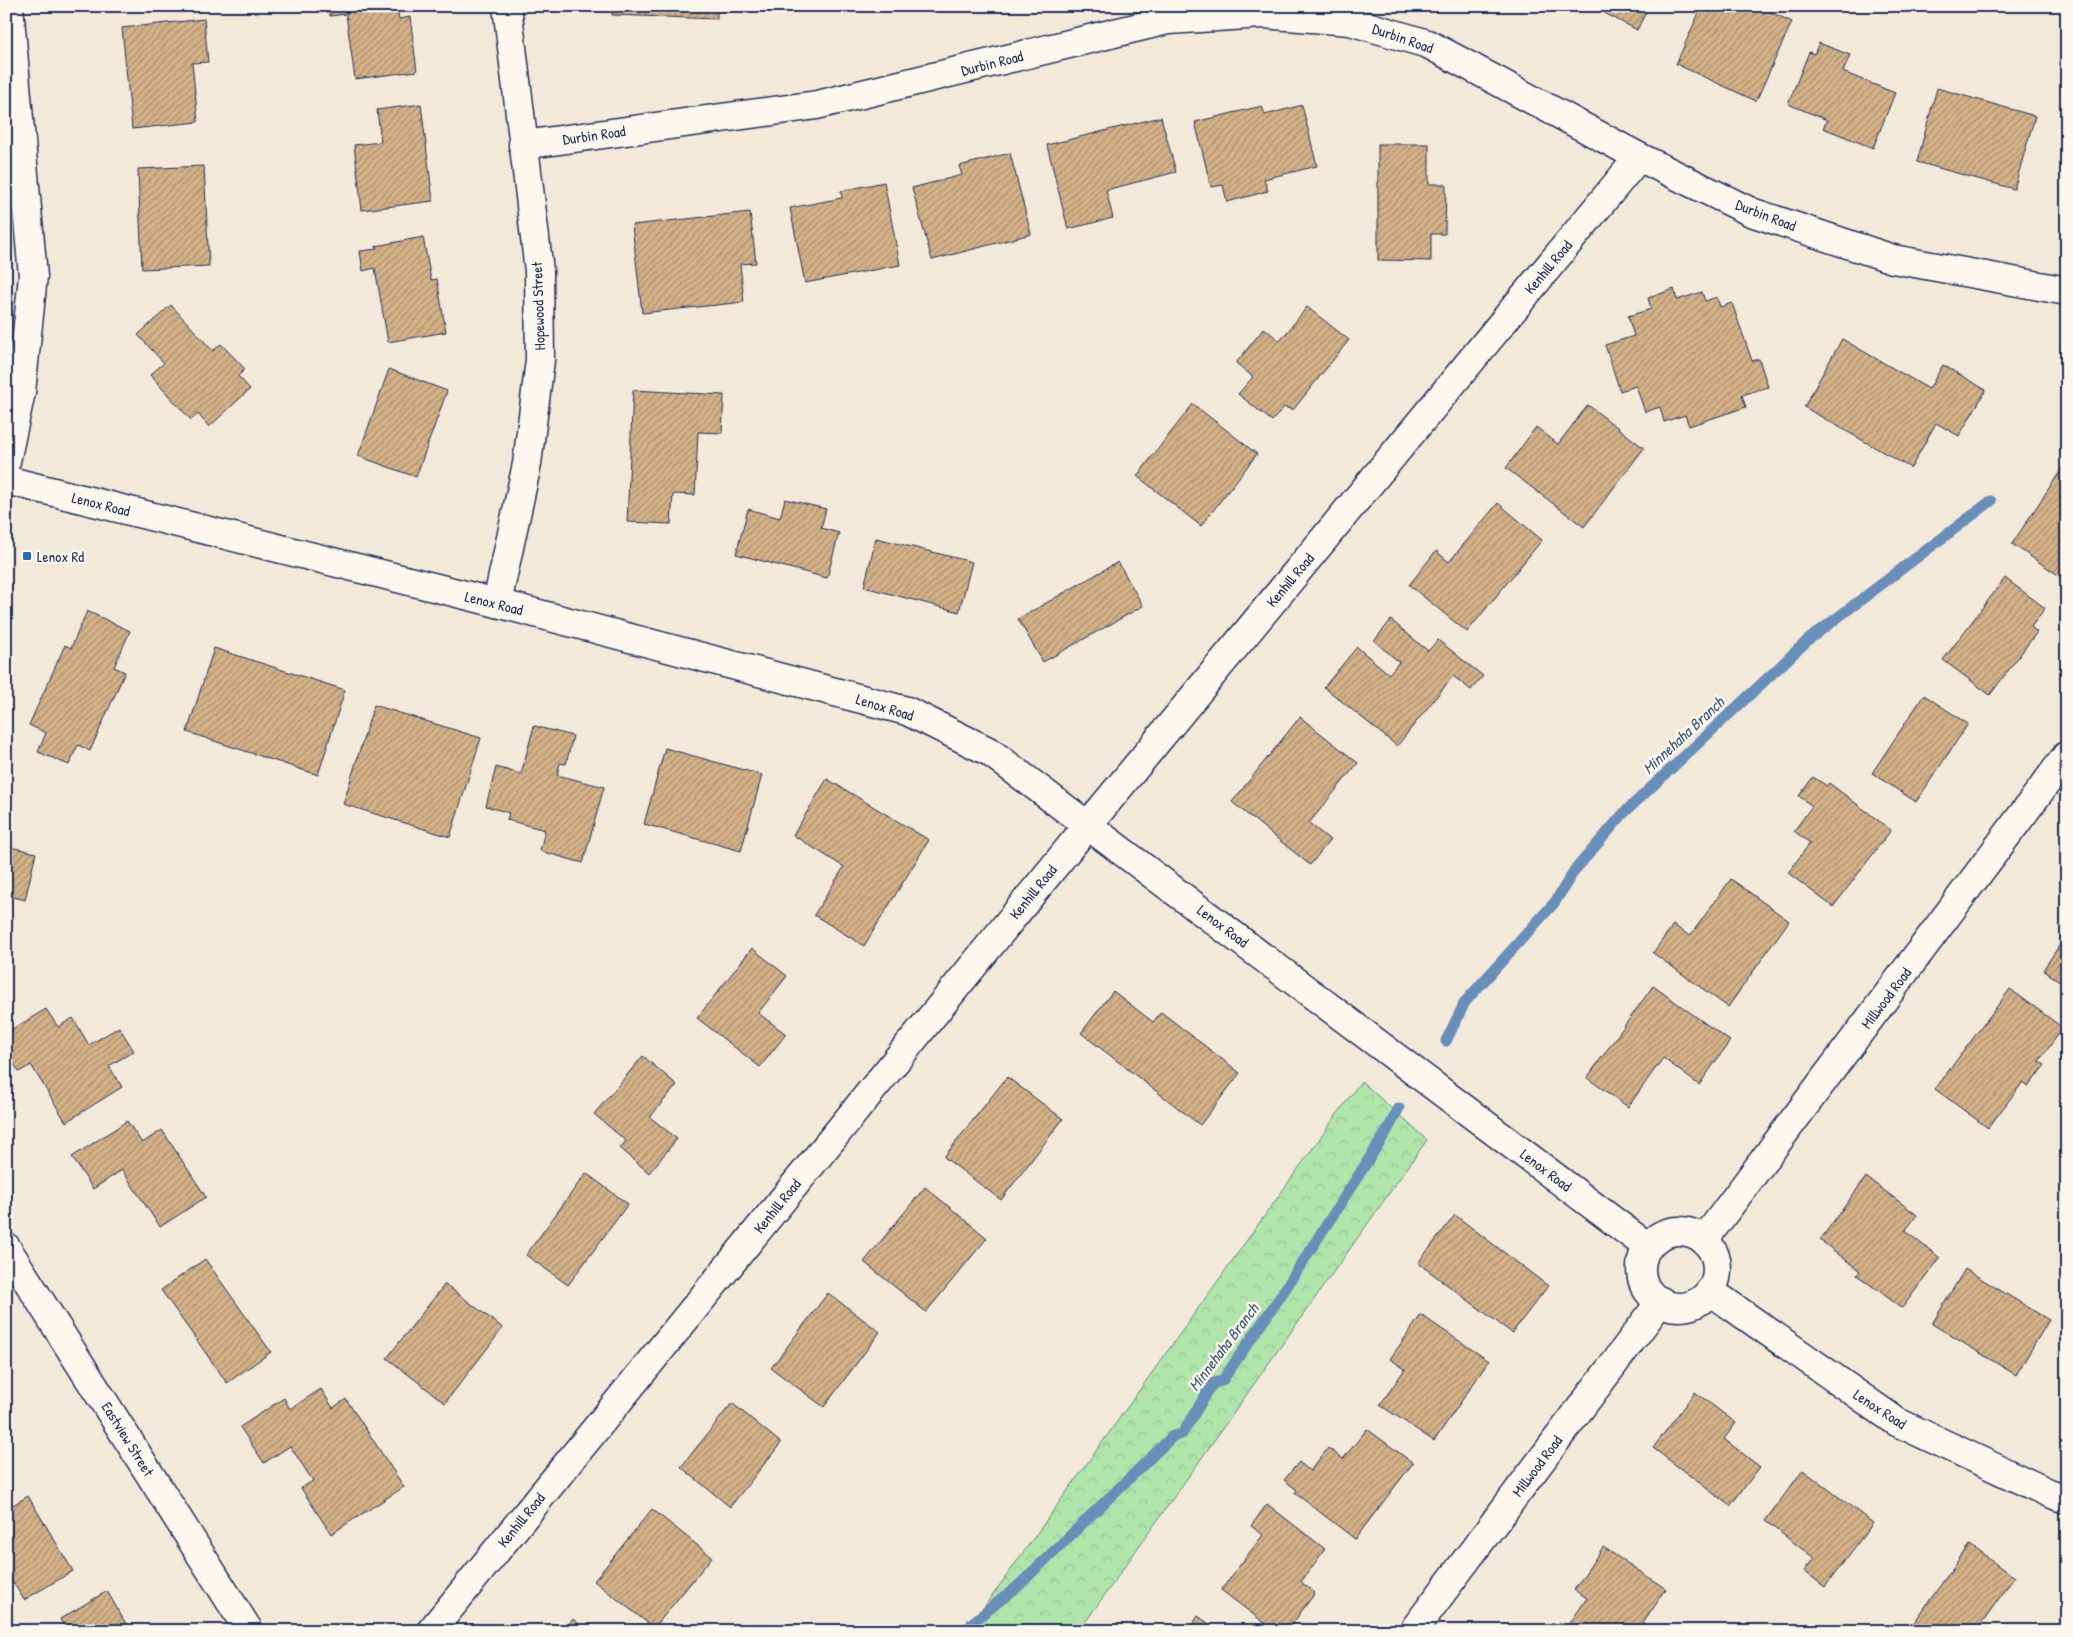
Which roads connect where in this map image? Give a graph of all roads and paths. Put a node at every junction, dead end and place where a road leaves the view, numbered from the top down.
1 (9, 6) edge
2 (506, 6) edge
3 (524, 145) junction
4 (1639, 157) junction
5 (2067, 291) edge
6 (6, 461) edge
7 (6, 480) edge
8 (497, 603) junction
9 (2067, 755) edge
10 (1088, 825) junction
11 (1704, 1240) junction
12 (6, 1247) edge
13 (1648, 1247) junction
14 (1710, 1291) junction
15 (1661, 1302) junction
16 (2067, 1499) edge
17 (249, 1631) edge
18 (431, 1631) edge
19 (1413, 1631) edge

1 - 6 street
2 - 3 street, Hopewood Street
3 - 4 street, Durbin Road
3 - 8 street, Hopewood Street
4 - 5 street, Durbin Road
4 - 10 street, Kenhill Road
7 - 8 street, Lenox Road
8 - 10 street, Lenox Road
9 - 11 street, Millwood Road
10 - 13 street, Lenox Road
10 - 18 street, Kenhill Road
11 - 13 street
11 - 14 street
12 - 17 street, Eastview Street
13 - 15 street
14 - 15 street
14 - 16 street, Lenox Road
15 - 19 street, Millwood Road

